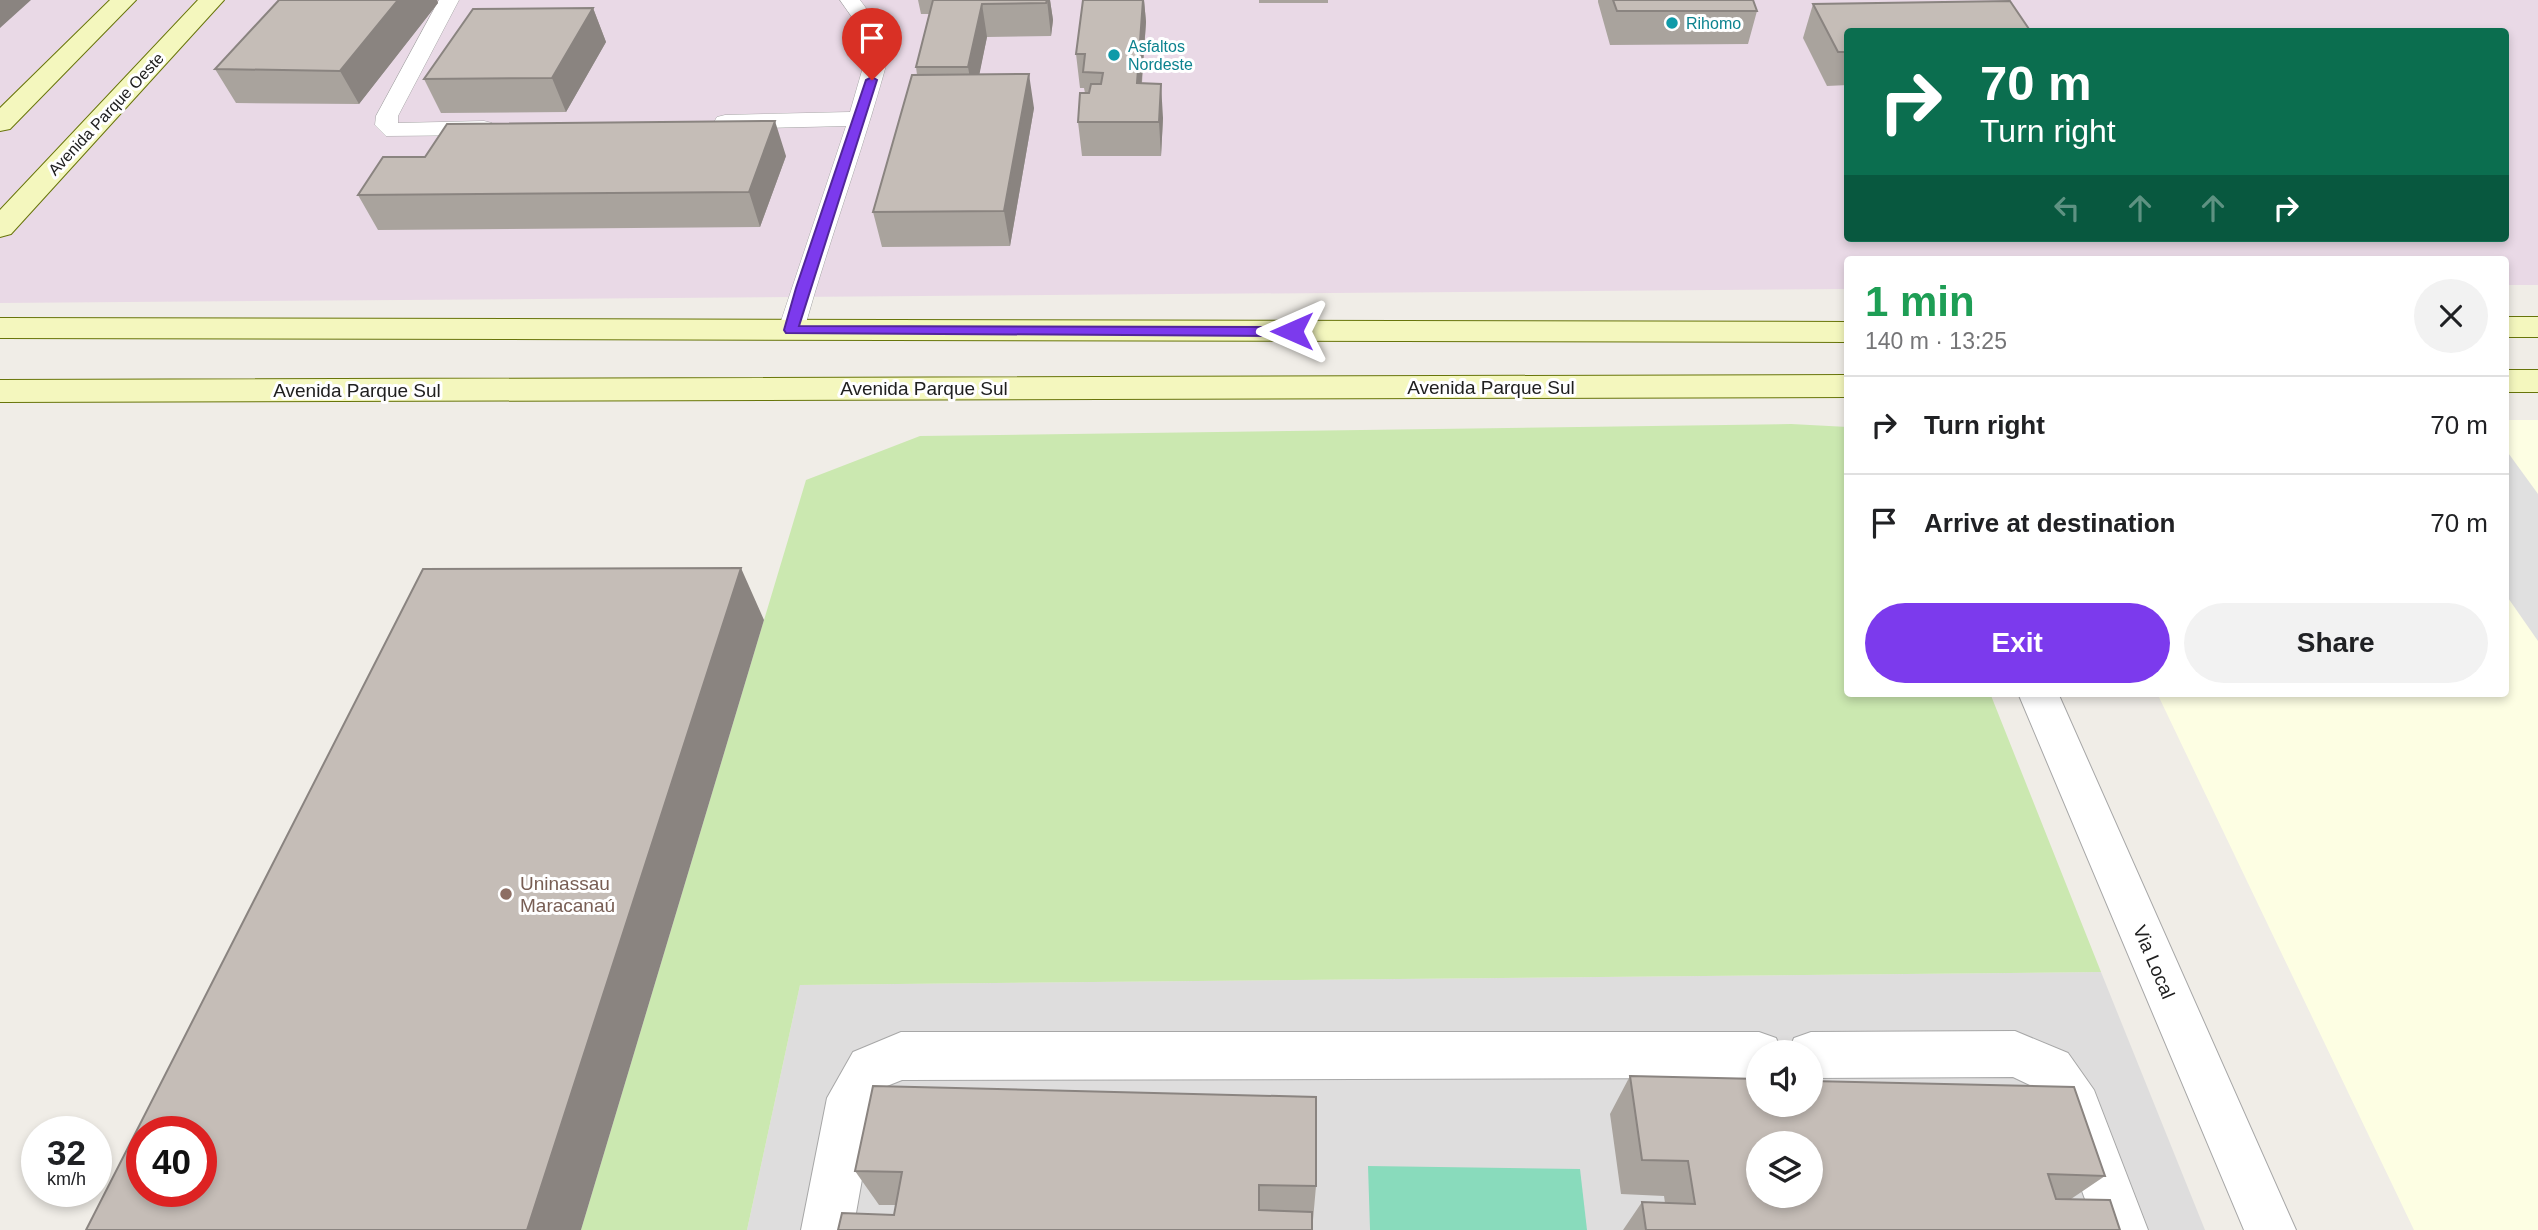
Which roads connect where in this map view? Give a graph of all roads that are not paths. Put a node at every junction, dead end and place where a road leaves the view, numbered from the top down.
1 (124, 0) edge
2 (212, 0) edge
3 (449, 0) edge
4 (850, 0) edge
5 (860, 119) junction
6 (0, 123) edge
7 (710, 123) edge
8 (504, 128) edge
9 (0, 229) edge
10 (2509, 327) edge
11 (2538, 327) edge
12 (0, 328) edge
13 (791, 330) junction
14 (1844, 332) edge
15 (2509, 381) edge
16 (2538, 381) edge
17 (1844, 386) edge
18 (0, 391) edge
19 (2040, 697) edge
20 (1746, 1055) edge
21 (1823, 1055) edge
22 (827, 1230) edge
23 (2122, 1230) edge
24 (2270, 1230) edge

1 - 6 street
2 - 9 street, Avenida Parque Oeste
3 - 8 lane
4 - 5 lane
5 - 7 lane
5 - 13 lane
10 - 11 street
12 - 13 street
13 - 14 street
15 - 16 street
17 - 18 street, Avenida Parque Sul
19 - 24 street, Via Local
20 - 22 street
21 - 23 street

